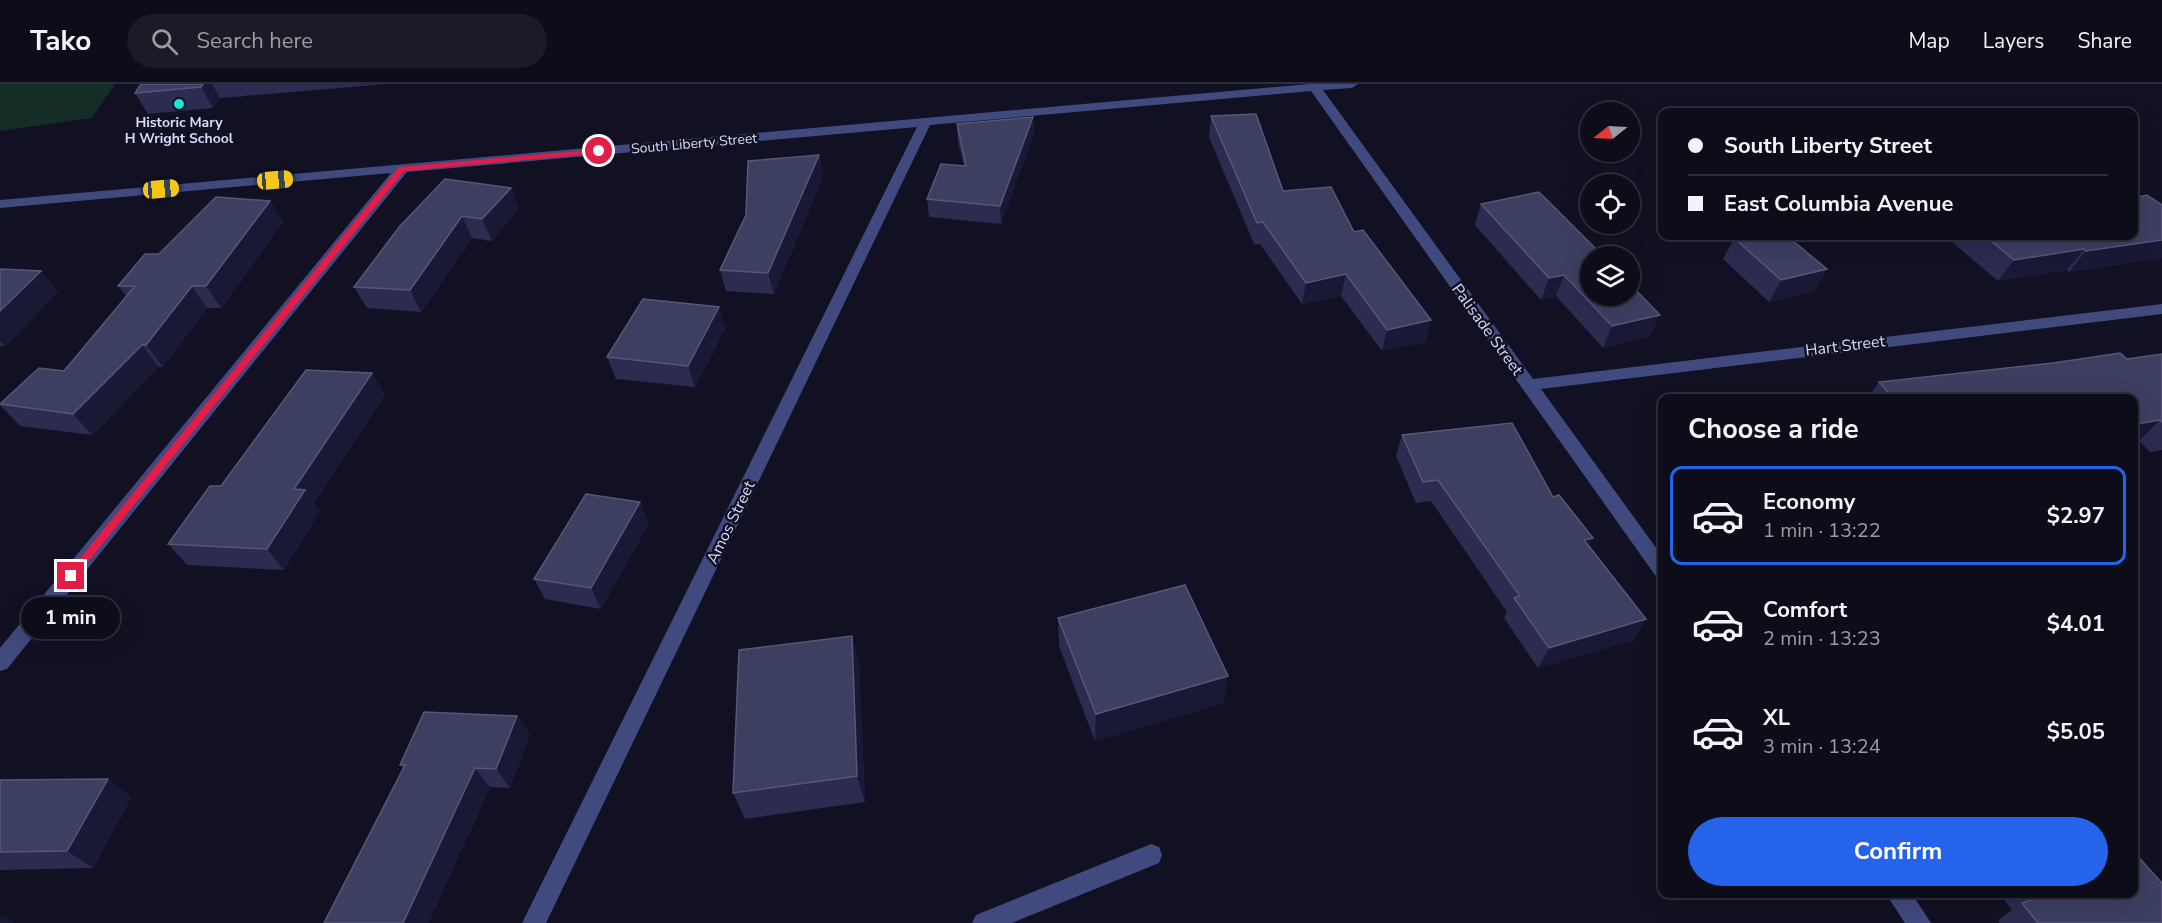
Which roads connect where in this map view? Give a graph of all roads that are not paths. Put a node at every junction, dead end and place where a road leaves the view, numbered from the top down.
1 (1352, 84) edge
2 (1238, 88) edge
3 (1315, 88) junction
4 (926, 121) junction
5 (402, 169) junction
6 (0, 204) edge
7 (2162, 309) edge
8 (1528, 385) junction
9 (1658, 564) edge
10 (0, 663) edge
11 (1151, 855) dead end
12 (1901, 898) edge
13 (534, 923) edge
14 (984, 923) edge
15 (1919, 923) edge

1 - 3 street, South Liberty Street
2 - 3 street, South Liberty Street
2 - 4 street, South Liberty Street
3 - 8 street, Palisade Street
4 - 5 street, South Liberty Street
4 - 13 street, Amos Street
5 - 6 street, South Liberty Street
5 - 10 street
7 - 8 street, Hart Street
8 - 9 street, Palisade Street
11 - 14 street
12 - 15 street

